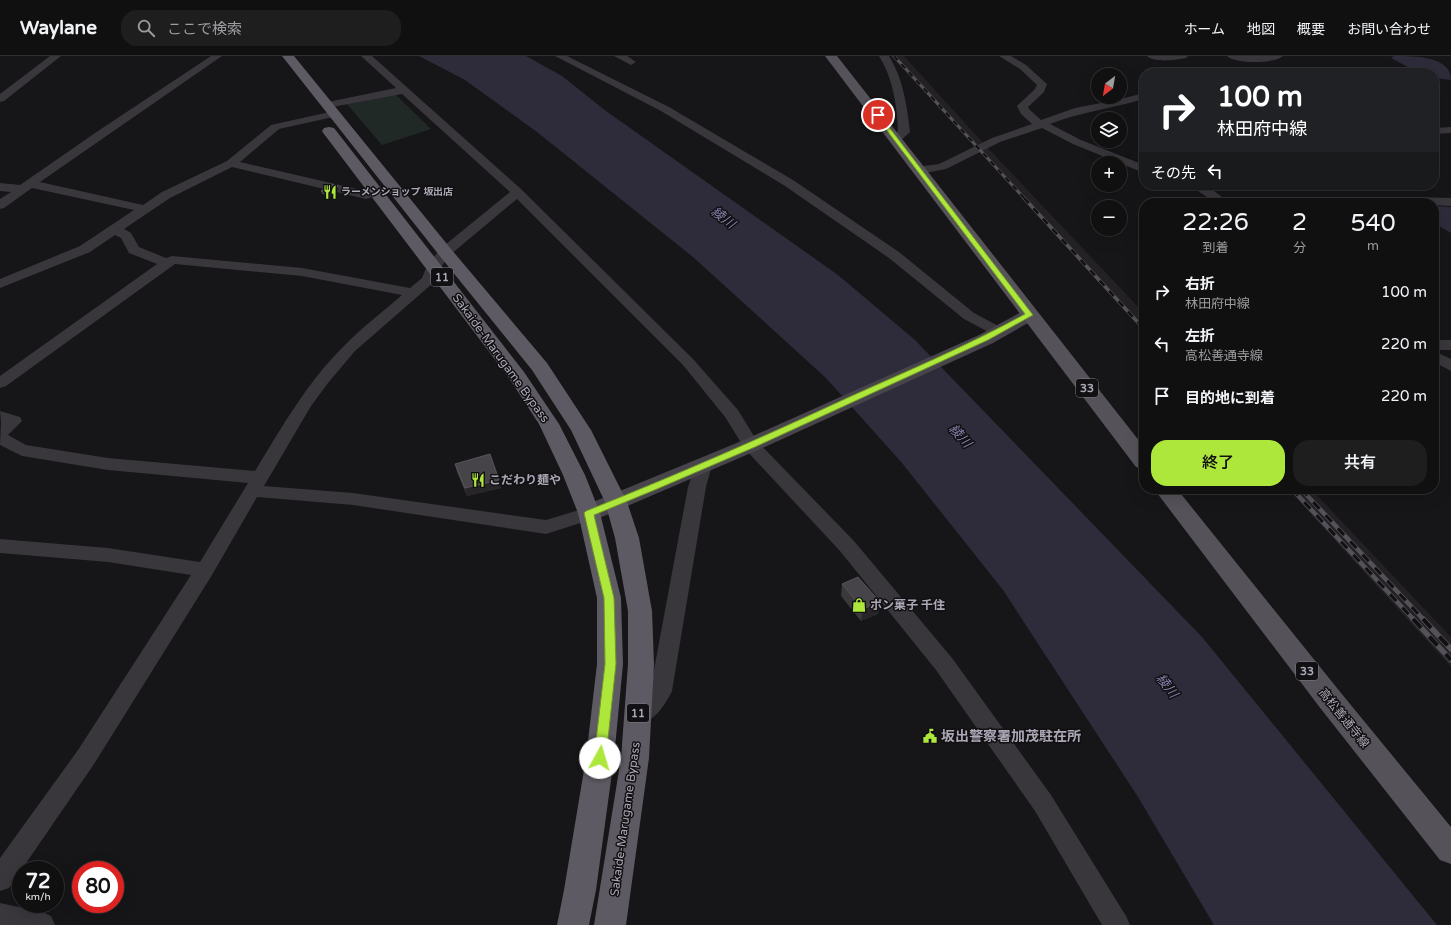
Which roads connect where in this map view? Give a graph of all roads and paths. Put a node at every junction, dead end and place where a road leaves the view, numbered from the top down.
1 (56, 56) edge
2 (216, 56) edge
3 (272, 56) edge
4 (288, 56) edge
5 (366, 56) edge
6 (560, 56) edge
7 (619, 56) edge
8 (831, 56) edge
9 (884, 56) edge
10 (1004, 56) edge
11 (1152, 56) edge
12 (1183, 56) edge
13 (1232, 56) edge
14 (1278, 56) edge
15 (631, 62) dead end
16 (404, 90) junction
17 (1139, 97) edge
18 (0, 99) edge
19 (327, 112) junction
20 (1041, 124) junction
21 (1451, 130) edge
22 (1439, 131) edge
23 (896, 139) junction
24 (231, 163) junction
25 (1139, 167) edge
26 (920, 170) junction
27 (28, 186) junction
28 (0, 187) edge
29 (1206, 190) edge
30 (517, 192) junction
31 (366, 195) dead end
32 (1217, 198) edge
33 (1439, 202) edge
34 (1451, 202) edge
35 (0, 205) edge
36 (146, 209) junction
37 (115, 229) junction
38 (445, 252) junction
39 (166, 263) junction
40 (434, 266) junction
41 (0, 284) edge
42 (414, 293) junction
43 (1030, 315) junction
44 (992, 335) junction
45 (1439, 345) edge
46 (1451, 345) edge
47 (1439, 359) edge
48 (1451, 366) edge
49 (0, 383) edge
50 (0, 416) edge
51 (0, 435) edge
52 (0, 438) edge
53 (758, 442) junction
54 (1139, 456) edge
55 (703, 465) junction
56 (257, 484) junction
57 (1169, 494) edge
58 (616, 502) junction
59 (589, 513) junction
60 (0, 546) edge
61 (205, 570) junction
62 (638, 714) junction
63 (1451, 850) edge
64 (0, 879) edge
65 (0, 916) edge
66 (42, 925) edge
67 (573, 925) edge
68 (610, 925) edge
69 (1118, 925) edge

1 - 18 street
2 - 27 street
3 - 19 highway, Sakaide-Marugame Bypass / 11
4 - 19 highway, Sakaide-Marugame Bypass / 11
5 - 16 street
6 - 44 street
7 - 15 street
8 - 23 main road, 33
9 - 23 street
10 - 20 street
11 - 12 street
13 - 14 street
16 - 19 street
16 - 30 street
17 - 20 street
19 - 24 street
19 - 38 highway, Sakaide-Marugame Bypass / 11
19 - 40 highway, Sakaide-Marugame Bypass / 11
20 - 25 street
20 - 26 street
21 - 22 street
23 - 26 main road, 33
24 - 31 street
24 - 36 street
26 - 43 main road, 33
27 - 28 street
27 - 35 street
27 - 36 street
29 - 32 street
30 - 38 street
30 - 53 street
33 - 34 street
36 - 37 street
37 - 39 street
37 - 41 street
38 - 40 street
38 - 58 highway, Sakaide-Marugame Bypass / 11
39 - 42 street
39 - 49 street
40 - 42 street
40 - 59 highway, Sakaide-Marugame Bypass / 11
42 - 56 street
43 - 44 main road
43 - 54 main road, 33
44 - 53 main road
45 - 46 street
47 - 48 street
50 - 51 street
52 - 56 street
53 - 55 main road
53 - 69 street
55 - 58 main road
55 - 62 street
56 - 59 street
56 - 61 street
57 - 63 main road, 高松善通寺線 / 33
58 - 59 main road
58 - 62 highway, Sakaide-Marugame Bypass / 11
59 - 67 highway, Sakaide-Marugame Bypass / 11
60 - 61 street
61 - 64 street
62 - 68 highway, Sakaide-Marugame Bypass / 11
65 - 66 street

